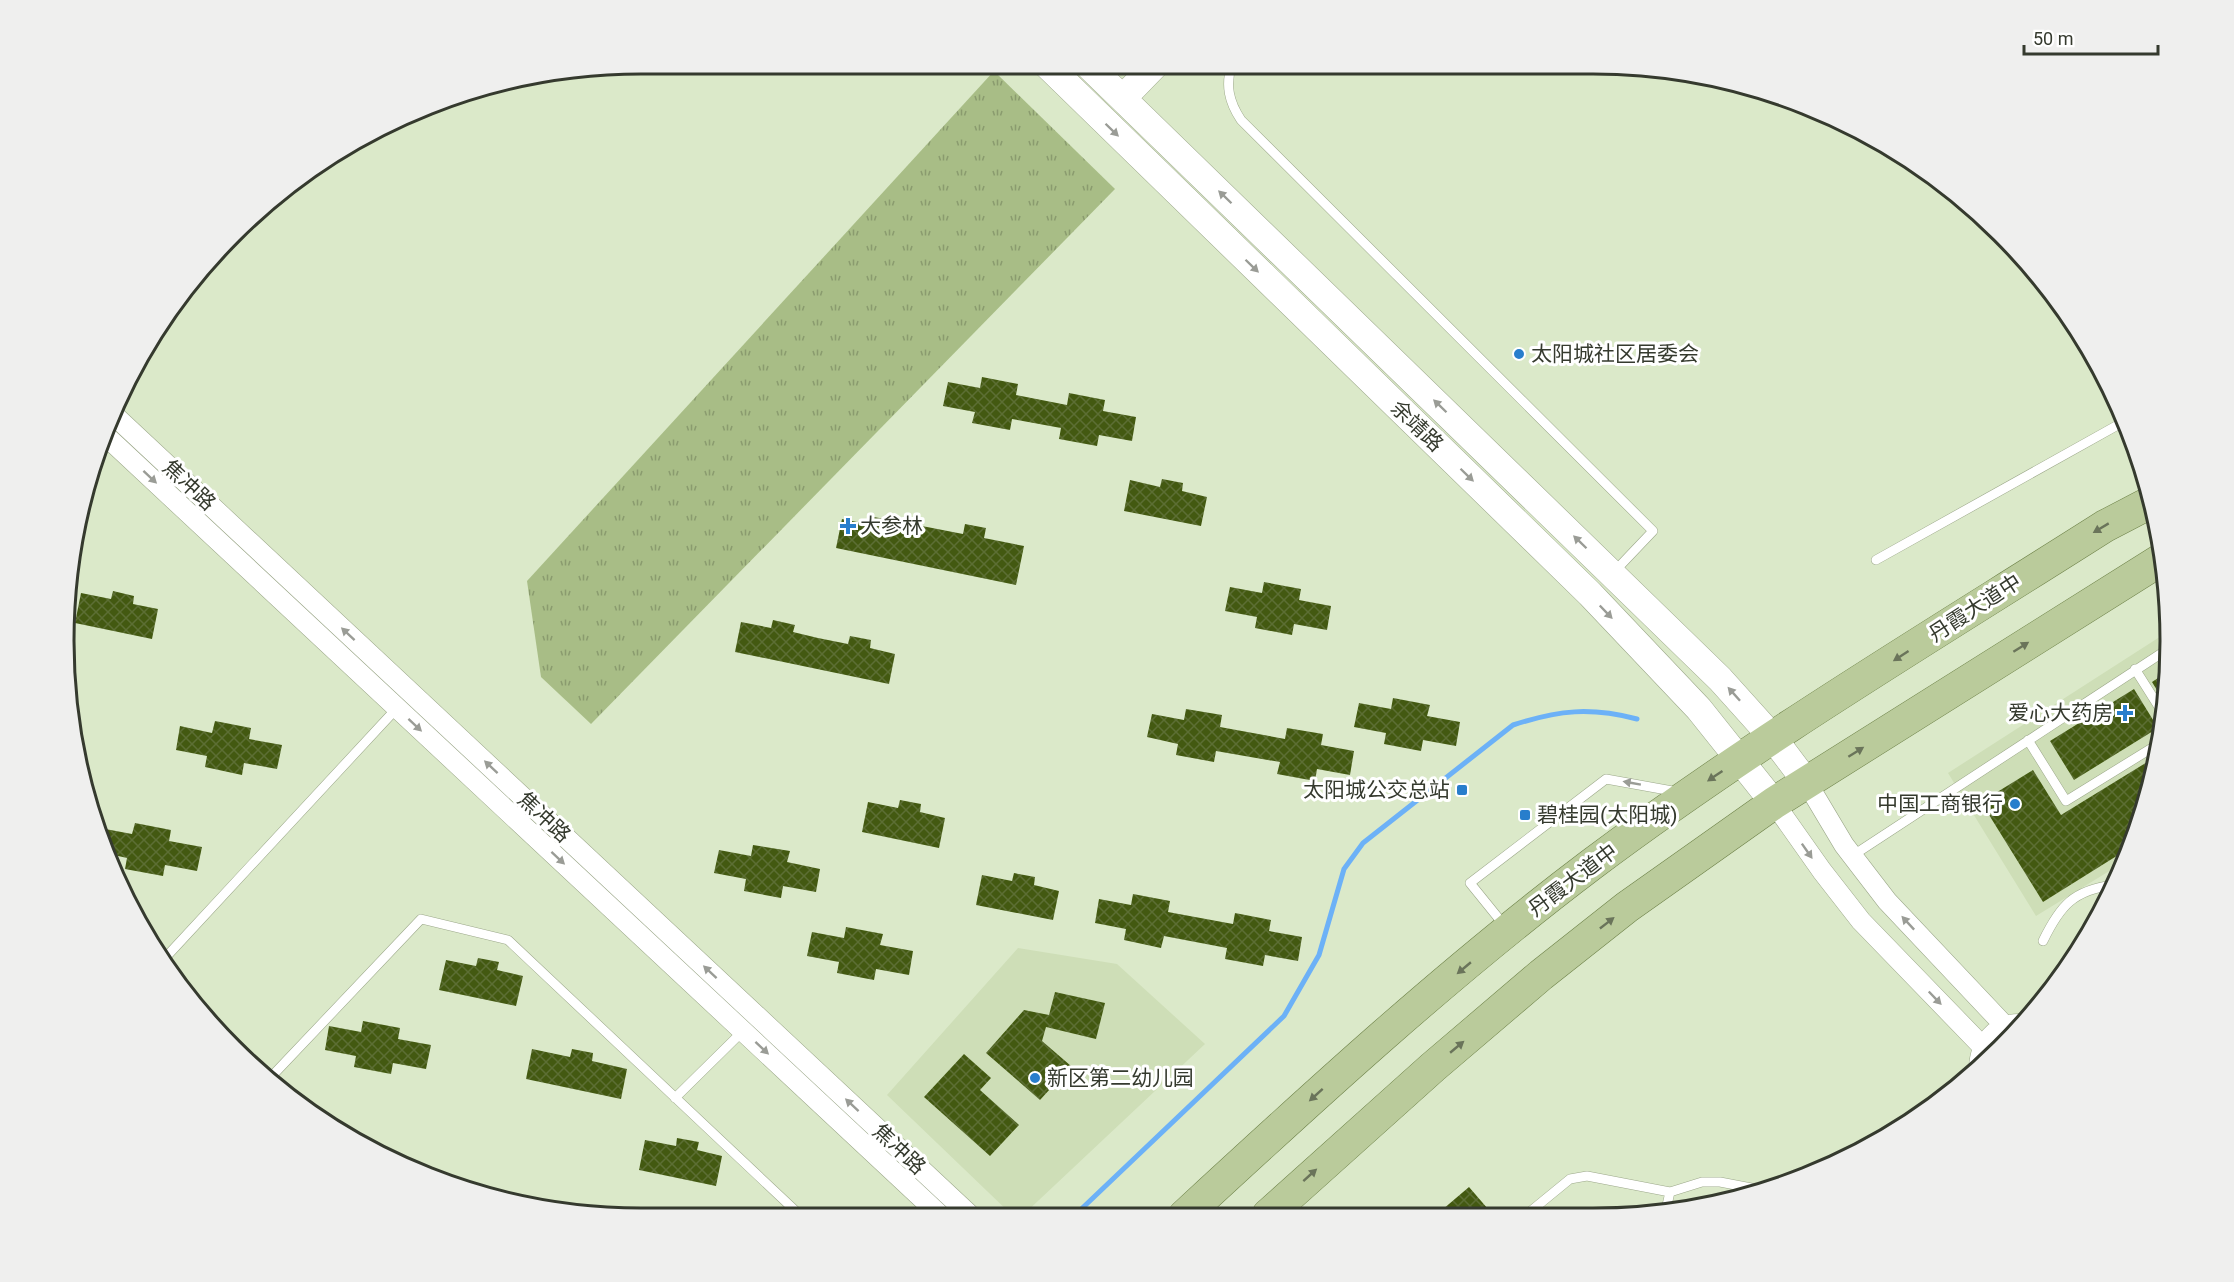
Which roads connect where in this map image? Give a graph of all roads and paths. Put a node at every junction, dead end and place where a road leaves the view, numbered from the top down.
1 (1056, 74) edge
2 (1084, 74) edge
3 (1100, 74) edge
4 (1146, 74) edge
5 (1229, 74) edge
6 (1071, 88) junction
7 (1123, 98) junction
8 (119, 420) edge
9 (2118, 426) edge
10 (111, 441) edge
11 (2144, 506) edge
12 (1876, 560) dead end
13 (2155, 562) edge
14 (1612, 573) junction
15 (2160, 654) edge
16 (2135, 669) junction
17 (2157, 704) edge
18 (397, 708) junction
19 (1773, 738) junction
20 (2028, 740) junction
21 (2151, 749) edge
22 (1741, 759) junction
23 (1807, 783) junction
24 (1689, 794) junction
25 (1774, 803) junction
26 (1852, 856) junction
27 (2104, 887) edge
28 (1508, 930) junction
29 (2043, 940) dead end
30 (168, 955) edge
31 (2012, 1024) edge
32 (2008, 1028) edge
33 (743, 1031) junction
34 (1983, 1047) junction
35 (1982, 1054) edge
36 (274, 1074) edge
37 (675, 1098) junction
38 (1746, 1187) edge
39 (1670, 1192) junction
40 (1667, 1204) edge
41 (792, 1208) edge
42 (932, 1208) edge
43 (963, 1208) edge
44 (1193, 1208) edge
45 (1276, 1208) edge
46 (1535, 1208) edge

1 - 6 main road, 余靖路
2 - 6 main road
3 - 7 main road, 余靖路
4 - 7 main road
5 - 14 lane
6 -> 22 main road, 余靖路
14 -> 7 main road, 余靖路
43 -> 8 street, 焦冲路
9 - 12 lane
10 -> 18 street, 焦冲路
11 -> 19 main road, 丹霞大道中
23 -> 13 main road
19 -> 14 main road, 余靖路
15 - 16 lane
16 - 17 lane
16 - 20 lane
18 - 30 lane
18 -> 33 street, 焦冲路
19 - 22 main road, 丹霞大道中
19 - 23 main road, 余靖路
20 - 21 lane
20 - 26 lane
22 -> 24 main road, 丹霞大道中
22 - 25 main road, 余靖路
23 - 25 main road
23 - 26 street
24 - 28 main road, 丹霞大道中
24 -> 28 lane
25 -> 34 street
45 -> 25 main road
31 -> 26 street
27 - 29 lane
28 -> 44 main road, 丹霞大道中
32 - 34 street
33 - 37 lane
33 -> 42 street, 焦冲路
34 - 35 street
36 - 37 lane
37 - 41 lane
38 - 39 lane
39 - 40 lane
39 - 46 lane

